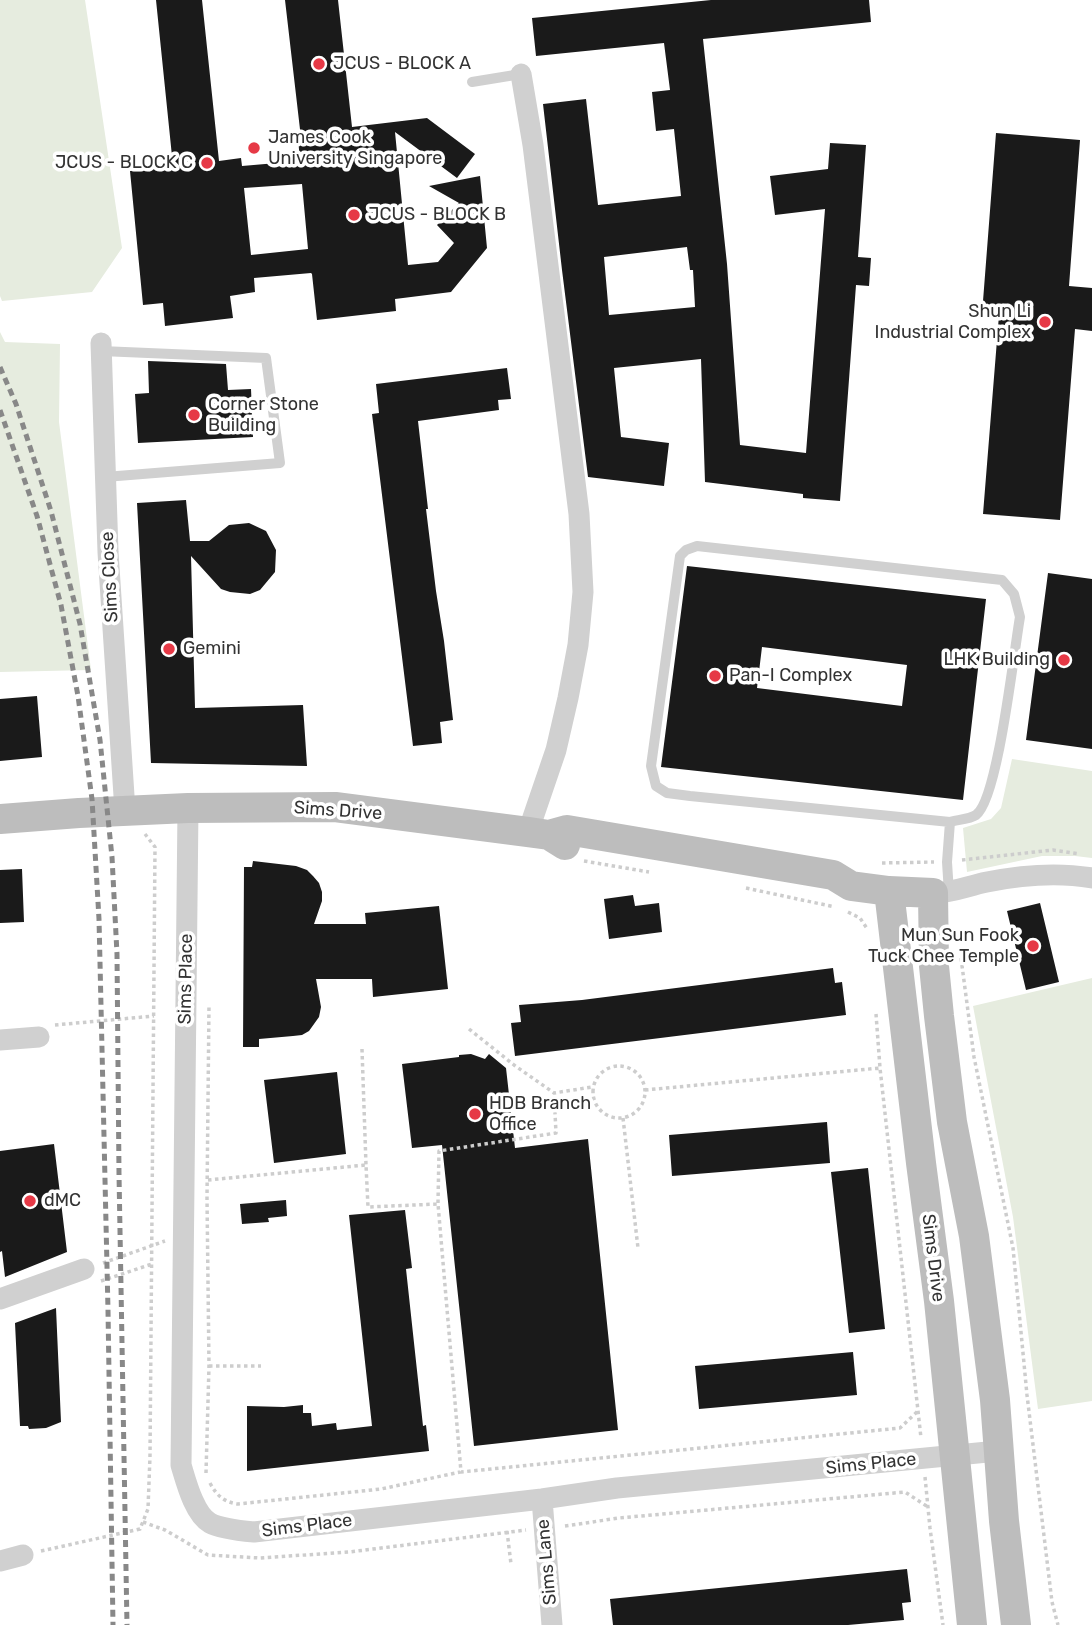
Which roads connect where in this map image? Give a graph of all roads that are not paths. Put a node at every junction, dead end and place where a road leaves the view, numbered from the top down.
1 (521, 74) joint
2 (472, 82) dead end
3 (101, 347) joint
4 (105, 477) junction
5 (188, 808) junction
6 (125, 810) junction
7 (0, 819) edge
8 (950, 822) junction
9 (539, 834) junction
10 (1092, 878) edge
11 (889, 891) junction
12 (941, 893) junction
13 (39, 1037) road end
14 (0, 1040) edge
15 (91, 1276) road end
16 (0, 1299) edge
17 (998, 1451) junction
18 (955, 1455) junction
19 (542, 1499) junction
20 (23, 1555) road end
21 (0, 1561) edge
22 (552, 1625) edge
23 (972, 1625) edge
24 (1016, 1625) edge

1 - 2 lane
1 - 9 street
3 - 4 street, Sims Close
3 - 4 lane
4 - 6 street, Sims Close
5 - 6 street, Sims Drive
5 - 9 street, Sims Drive
5 - 19 street, Sims Place
6 - 7 street, Sims Drive
8 - 8 lane
8 - 12 lane
9 - 11 street, Sims Drive
10 - 12 street
11 - 12 street, Sims Drive
11 - 18 street, Sims Drive
12 - 17 street
13 - 14 street
15 - 16 street
17 - 18 street, Sims Place
17 - 24 street
18 - 19 street, Sims Place
18 - 23 street, Sims Drive
19 - 22 street, Sims Lane
20 - 21 street

